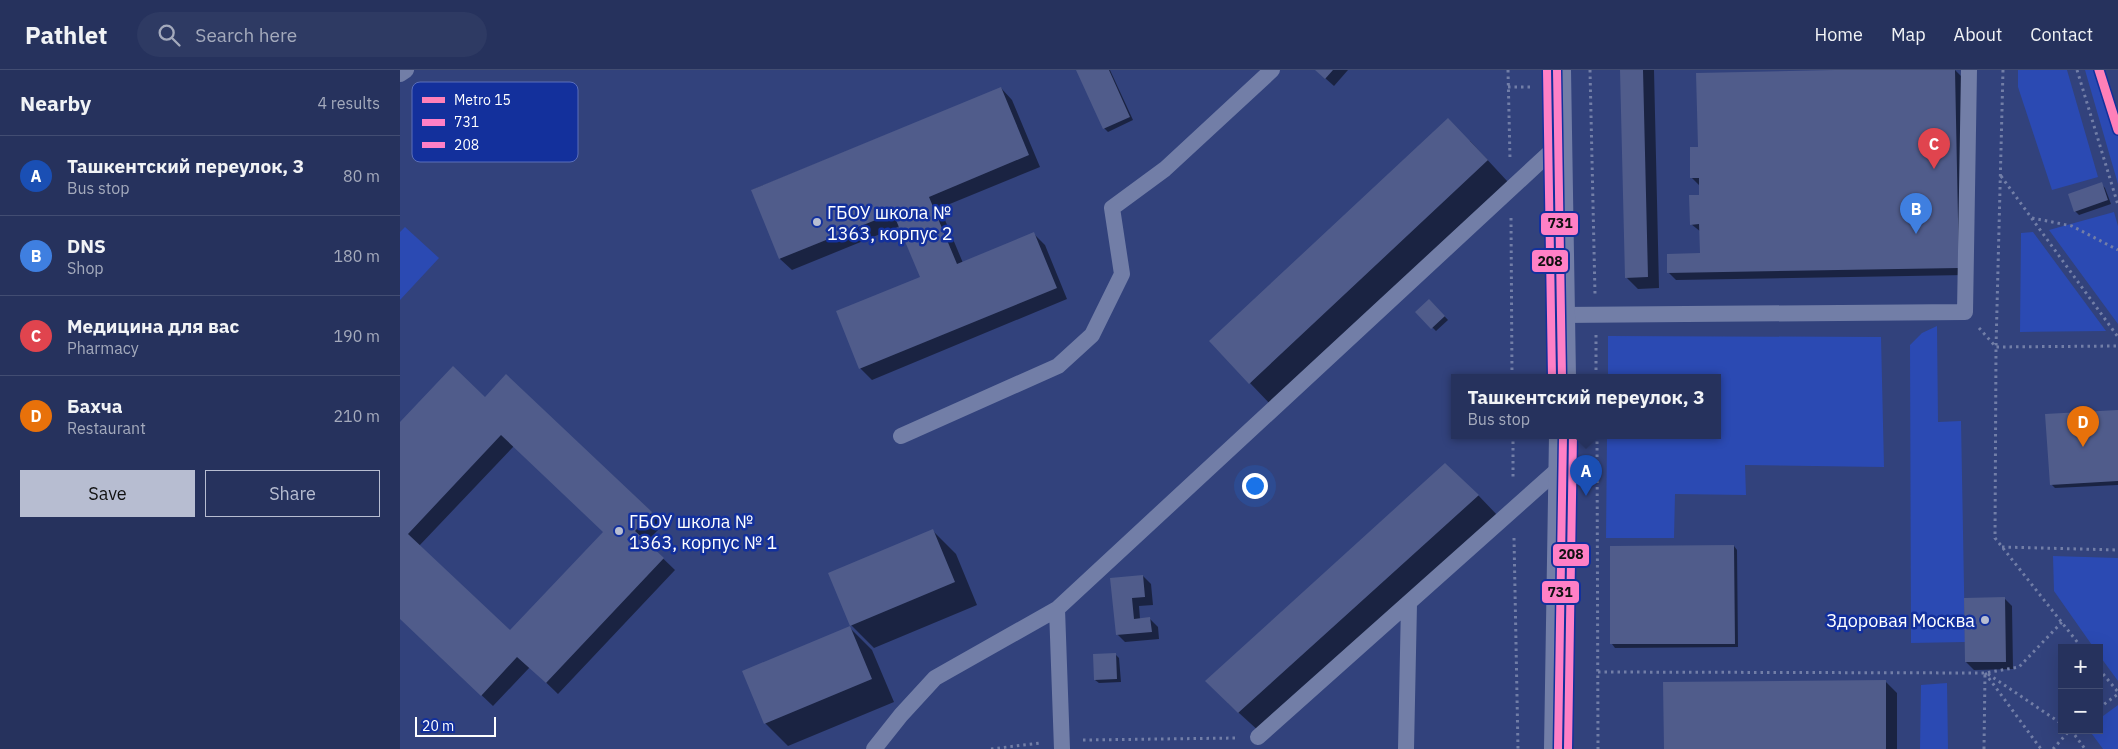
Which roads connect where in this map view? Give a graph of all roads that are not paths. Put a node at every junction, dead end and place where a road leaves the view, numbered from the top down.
1 (406, 70) edge
2 (1272, 70) edge
3 (1557, 70) edge
4 (1969, 70) edge
5 (400, 74) edge
6 (1558, 145) junction
7 (1561, 315) junction
8 (1562, 374) edge
9 (901, 436) dead end
10 (1563, 439) edge
11 (1563, 465) junction
12 (1409, 604) junction
13 (1057, 609) junction
14 (1258, 737) road end
15 (1062, 744) edge
16 (874, 749) edge
17 (1406, 749) edge
18 (1558, 749) edge

1 - 5 lane
2 - 9 lane
3 - 6 street
4 - 7 lane
6 - 7 street
6 - 13 lane
7 - 8 street
10 - 11 street
11 - 12 lane
11 - 18 street
12 - 14 lane
12 - 17 lane
13 - 15 lane
13 - 16 lane

